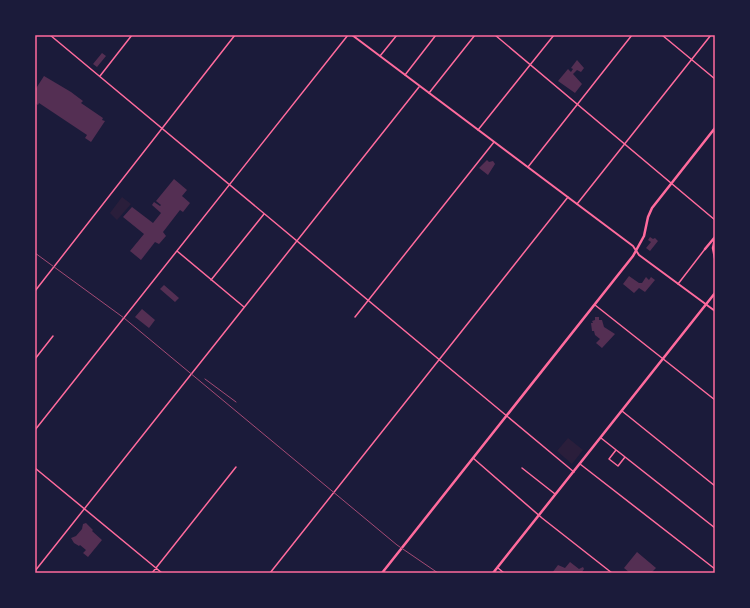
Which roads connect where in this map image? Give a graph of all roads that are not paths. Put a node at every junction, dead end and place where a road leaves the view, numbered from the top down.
1 (50, 35) edge
2 (132, 35) edge
3 (235, 35) edge
4 (348, 35) edge
5 (352, 35) edge
6 (397, 35) edge
7 (436, 35) edge
8 (475, 35) edge
9 (495, 35) edge
10 (554, 35) edge
11 (632, 35) edge
12 (662, 35) edge
13 (711, 35) edge
14 (380, 56) junction
15 (691, 59) junction
16 (530, 64) junction
17 (405, 75) junction
18 (100, 76) junction
19 (715, 79) edge
20 (419, 86) junction
21 (429, 93) junction
22 (578, 104) junction
23 (161, 127) junction
24 (715, 128) edge
25 (478, 130) junction
26 (494, 142) junction
27 (625, 143) junction
28 (527, 167) junction
29 (672, 183) junction
30 (230, 185) junction
31 (568, 197) junction
32 (576, 204) junction
33 (264, 213) junction
34 (715, 220) edge
35 (715, 238) edge
36 (297, 241) junction
37 (705, 249) joint
38 (636, 250) junction
39 (177, 251) junction
40 (715, 258) edge
41 (211, 280) junction
42 (678, 284) junction
43 (35, 291) edge
44 (715, 293) edge
45 (368, 300) junction
46 (706, 304) junction
47 (595, 305) junction
48 (244, 307) junction
49 (715, 311) edge
50 (355, 317) dead end
51 (53, 336) dead end
52 (35, 359) edge
53 (663, 359) junction
54 (440, 360) junction
55 (715, 400) edge
56 (622, 411) junction
57 (506, 416) junction
58 (35, 430) edge
59 (601, 438) junction
60 (616, 450) junction
61 (625, 457) junction
62 (473, 458) junction
63 (580, 464) junction
64 (236, 467) dead end
65 (35, 468) edge
66 (522, 468) dead end
67 (574, 472) junction
68 (715, 486) edge
69 (555, 495) junction
70 (85, 508) junction
71 (539, 515) junction
72 (715, 528) edge
73 (156, 568) junction
74 (498, 568) junction
75 (715, 569) edge
76 (35, 571) edge
77 (152, 573) edge
78 (162, 573) edge
79 (270, 573) edge
80 (382, 573) edge
81 (494, 573) edge
82 (504, 573) edge
83 (612, 573) edge

1 - 18 street
2 - 18 street
3 - 23 street
4 - 30 street
5 - 14 street
6 - 14 street
7 - 17 street
8 - 21 street
9 - 16 street
10 - 16 street
11 - 22 street
12 - 15 street
13 - 15 street
14 - 17 street
15 - 19 street
15 - 27 street
16 - 22 street
16 - 25 street
17 - 20 street
18 - 23 street
20 - 21 street
20 - 36 street
21 - 25 street
22 - 27 street
22 - 28 street
23 - 30 street
23 - 43 street
24 - 29 main road
25 - 26 street
26 - 28 street
26 - 45 street
27 - 29 street
27 - 32 street
28 - 31 street
29 - 34 street
29 - 38 main road
30 - 33 street
30 - 39 street
31 - 32 street
31 - 54 street
32 - 38 street
33 - 36 street
33 - 41 street
35 - 37 main road
35 - 40 main road
36 - 45 street
36 - 48 street
37 - 42 street
38 - 42 street
38 - 47 main road
39 - 41 street
39 - 58 street
41 - 48 street
42 - 46 street
44 - 46 main road
45 - 50 street
45 - 54 street
46 - 49 street
46 - 53 main road
47 - 53 street
47 - 57 main road
48 - 70 street
51 - 52 street
53 - 55 street
53 - 56 main road
54 - 57 street
54 - 79 street
56 - 59 main road
56 - 68 street
57 - 62 main road
57 - 67 street
59 - 60 street
59 - 63 main road
60 - 61 street
60 - 61 street
61 - 72 street
62 - 71 street
62 - 80 main road
63 - 67 main road
63 - 75 street
64 - 73 street
65 - 70 street
66 - 69 street
67 - 69 main road
69 - 71 main road
70 - 73 street
70 - 76 street
71 - 74 main road
71 - 83 street
73 - 77 street
73 - 78 street
74 - 81 main road
74 - 82 street

